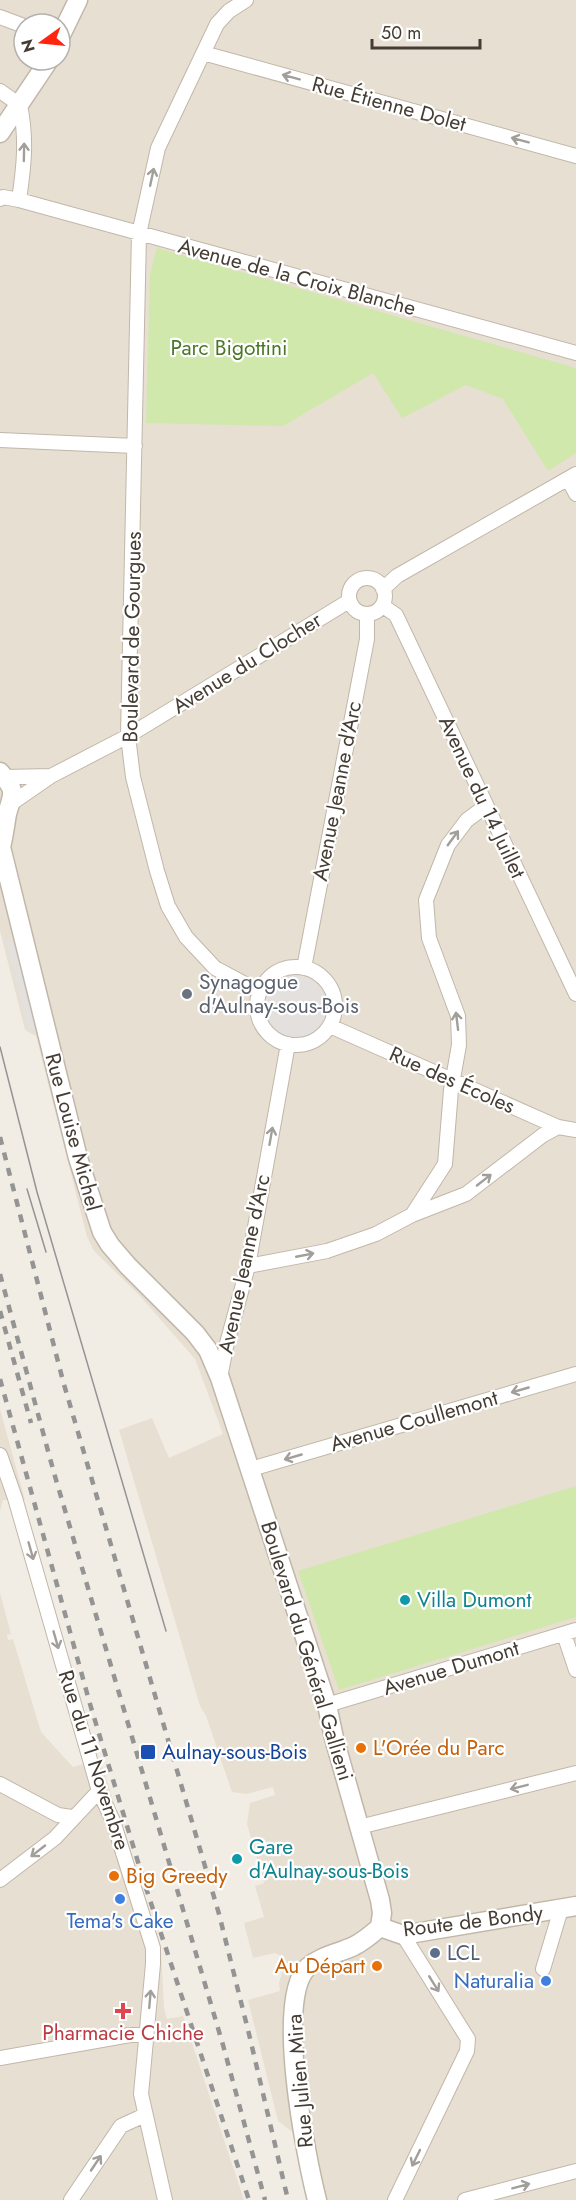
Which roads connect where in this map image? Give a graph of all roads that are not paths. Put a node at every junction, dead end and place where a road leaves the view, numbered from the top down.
1 (246, 0) edge
2 (202, 53) junction
3 (41, 72) edge
4 (0, 92) edge
5 (20, 105) junction
6 (0, 132) edge
7 (576, 156) edge
8 (0, 199) edge
9 (19, 200) junction
10 (140, 234) junction
11 (576, 353) edge
12 (0, 440) edge
13 (135, 446) junction
14 (572, 476) edge
15 (576, 494) edge
16 (383, 589) junction
17 (349, 601) junction
18 (383, 606) junction
19 (366, 615) junction
20 (128, 736) junction
21 (2, 774) edge
22 (51, 776) junction
23 (486, 806) junction
24 (7, 811) edge
25 (1, 845) edge
26 (304, 968) junction
27 (260, 992) junction
28 (576, 994) edge
29 (330, 1026) junction
30 (288, 1044) junction
31 (452, 1079) junction
32 (558, 1128) junction
33 (576, 1130) edge
34 (412, 1215) junction
35 (248, 1266) junction
36 (576, 1374) edge
37 (220, 1378) junction
38 (0, 1455) edge
39 (251, 1469) junction
40 (570, 1632) edge
41 (576, 1670) edge
42 (327, 1705) junction
43 (576, 1773) edge
44 (0, 1784) edge
45 (99, 1791) junction
46 (72, 1817) junction
47 (359, 1827) junction
48 (0, 1880) edge
49 (569, 1908) edge
50 (380, 1927) junction
51 (403, 1935) junction
52 (309, 1966) joint
53 (543, 1969) dead end
54 (146, 2035) junction
55 (0, 2058) edge
56 (145, 2115) junction
57 (576, 2171) edge
58 (72, 2200) edge
59 (165, 2200) edge
60 (317, 2200) edge
61 (395, 2200) edge
62 (465, 2200) edge

1 - 2 street, Boulevard de Gourgues
7 -> 2 street, Rue Étienne Dolet
10 -> 2 street, Boulevard de Gourgues
3 - 5 street
4 - 5 street
5 - 6 street
9 -> 5 street
8 - 9 street
9 - 10 street, Avenue de la Croix Blanche
10 - 11 street, Avenue de la Croix Blanche
10 - 13 street, Boulevard de Gourgues
12 - 13 street
13 - 20 street, Boulevard de Gourgues
14 - 15 street
14 - 16 street
16 - 17 street
16 - 18 street
17 - 19 street
17 - 20 street, Avenue du Clocher
18 - 19 street
18 - 23 street, Avenue du 14 Juillet
19 - 26 street, Avenue Jeanne d'Arc
20 - 22 street, Avenue du Clocher
20 - 27 street, Boulevard de Gourgues
21 - 22 street, Avenue du Clocher
21 - 24 street, Rue Louise Michel
22 - 24 street, Avenue du Clocher
23 - 28 street, Avenue du 14 Juillet
31 -> 23 street
24 - 25 street, Rue Louise Michel
25 - 37 street, Rue Louise Michel
26 - 27 street
26 - 29 street
27 - 30 street
29 - 30 street
29 - 31 street, Rue des Écoles
35 -> 30 street, Avenue Jeanne d'Arc
31 - 32 street, Rue des Écoles
31 - 34 street
32 - 33 street, Rue des Écoles
34 -> 32 street
35 -> 34 street
35 - 37 street, Avenue Jeanne d'Arc
36 -> 39 street, Avenue Coullemont
37 - 39 street, Boulevard du Général Gallieni
38 -> 45 street, Rue du 11 Novembre
39 - 42 street, Boulevard du Général Gallieni
40 - 41 street
40 - 42 street, Avenue Dumont
42 - 47 street, Boulevard du Général Gallieni
43 -> 47 street
44 - 46 street
45 - 46 street
54 -> 45 street, Rue du 11 Novembre
46 -> 48 street
47 - 50 street, Boulevard du Général Gallieni
49 - 51 street, Route de Bondy
49 - 53 street
50 - 51 street, Route de Bondy
50 - 52 street, Route de Bondy
51 -> 61 street
52 - 60 street, Rue Julien Mira
54 - 55 street
54 - 56 street, Rue du 11 Novembre
58 -> 56 street
56 - 59 street, Rue du 11 Novembre
62 -> 57 street

